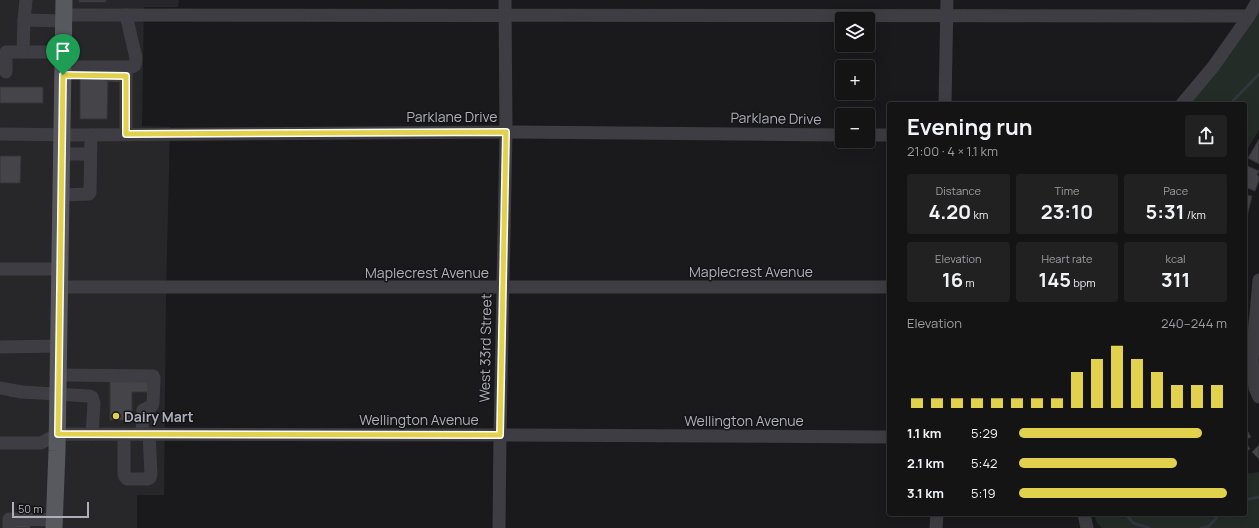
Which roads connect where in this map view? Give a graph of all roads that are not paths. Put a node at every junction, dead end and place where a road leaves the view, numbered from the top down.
1 (26, 0) edge
2 (506, 0) edge
3 (947, 0) edge
4 (1258, 0) edge
5 (63, 7) edge
6 (126, 15) junction
7 (505, 15) junction
8 (946, 15) junction
9 (1250, 16) junction
10 (24, 20) junction
11 (23, 52) junction
12 (63, 65) junction
13 (6, 72) dead end
14 (945, 102) edge
15 (1184, 102) edge
16 (506, 132) junction
17 (0, 134) edge
18 (126, 134) junction
19 (62, 135) junction
20 (90, 135) junction
21 (835, 135) edge
22 (875, 135) edge
23 (887, 135) edge
24 (62, 154) junction
25 (90, 154) junction
26 (61, 195) junction
27 (0, 269) edge
28 (61, 269) junction
29 (1259, 280) edge
30 (1259, 284) edge
31 (60, 287) junction
32 (887, 287) edge
33 (502, 288) junction
34 (59, 346) junction
35 (0, 347) edge
36 (59, 375) junction
37 (0, 388) edge
38 (58, 395) junction
39 (1259, 398) edge
40 (58, 434) junction
41 (92, 434) junction
42 (124, 434) junction
43 (146, 434) junction
44 (500, 435) junction
45 (887, 438) edge
46 (0, 443) edge
47 (937, 516) edge
48 (1084, 516) edge
49 (54, 524) edge
50 (9, 528) edge
51 (499, 528) edge
52 (936, 528) edge
53 (1087, 528) edge

1 - 10 street
2 - 7 street, West 33rd Street
3 - 8 street
4 - 9 street
5 - 6 street
5 - 10 street
5 - 12 main road
6 - 7 street
6 - 12 street
7 - 8 street
7 - 16 street, West 33rd Street
8 - 9 street
8 - 14 street
9 - 15 street
10 - 11 street
11 - 12 street
11 - 13 street
12 - 18 street
12 - 19 main road
16 - 18 street, Parklane Drive
16 - 21 street, Parklane Drive
16 - 33 street, West 33rd Street
17 - 19 street, Parklane Drive
18 - 20 street, Parklane Drive
19 - 20 street, Parklane Drive
19 - 24 main road
20 - 25 street
22 - 23 street
24 - 25 street
24 - 26 main road
25 - 26 street
26 - 28 main road
27 - 28 street
28 - 31 main road
29 - 30 street
30 - 39 street
31 - 33 street, Maplecrest Avenue
31 - 34 main road
32 - 33 street, Maplecrest Avenue
33 - 44 street, West 33rd Street
34 - 35 street
34 - 36 main road
36 - 38 main road
36 - 43 street
37 - 38 street
38 - 40 main road
38 - 41 street
40 - 41 street, Wellington Avenue
40 - 46 street, Wellington Avenue
40 - 49 main road
41 - 42 street, Wellington Avenue
42 - 43 street, Wellington Avenue
42 - 43 street
43 - 44 street, Wellington Avenue
44 - 45 street, Wellington Avenue
44 - 51 street, West 33rd Street
47 - 52 street
48 - 53 street
49 - 50 street

